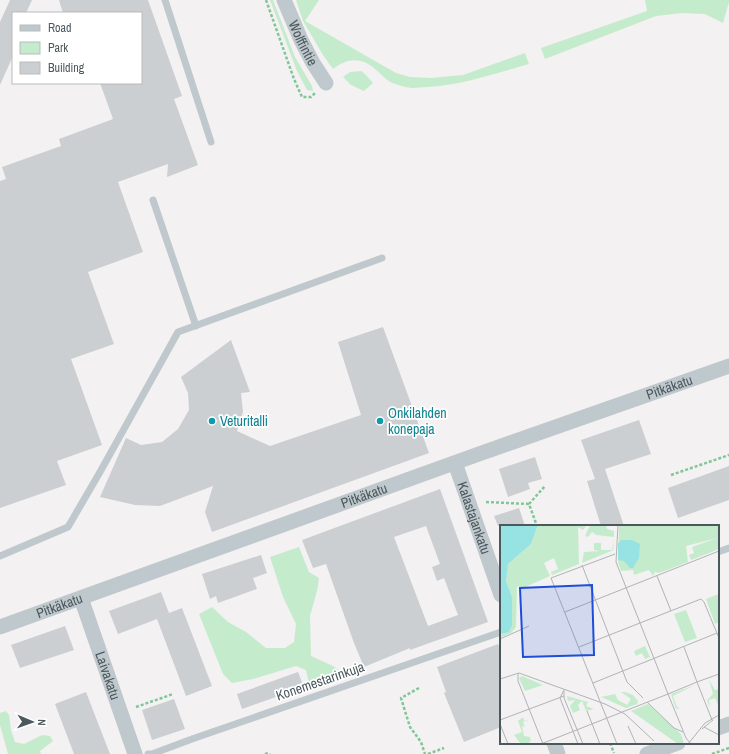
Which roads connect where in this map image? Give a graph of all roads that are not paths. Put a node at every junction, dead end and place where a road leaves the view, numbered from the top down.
1 (165, 0) edge
2 (284, 0) edge
3 (326, 83) road end
4 (211, 142) dead end
5 (153, 200) dead end
6 (382, 258) dead end
7 (196, 326) junction
8 (729, 366) edge
9 (455, 463) junction
10 (729, 548) edge
11 (719, 552) edge
12 (0, 556) edge
13 (500, 592) edge
14 (81, 598) junction
15 (0, 627) edge
16 (500, 632) edge
17 (729, 724) edge
18 (719, 728) edge
19 (554, 744) edge
20 (675, 744) edge
21 (135, 754) edge
22 (148, 754) edge
23 (558, 754) edge
24 (647, 754) edge

1 - 4 lane
2 - 3 street, Wolffintie
5 - 7 lane
6 - 7 lane
7 - 12 lane
8 - 9 street, Pitkäkatu
9 - 13 street, Kalastajankatu
9 - 14 street, Pitkäkatu
10 - 11 lane
14 - 15 street, Pitkäkatu
14 - 21 street, Laivakatu
16 - 22 lane, Konemestarinkuja
17 - 18 street
19 - 23 street
20 - 24 street

